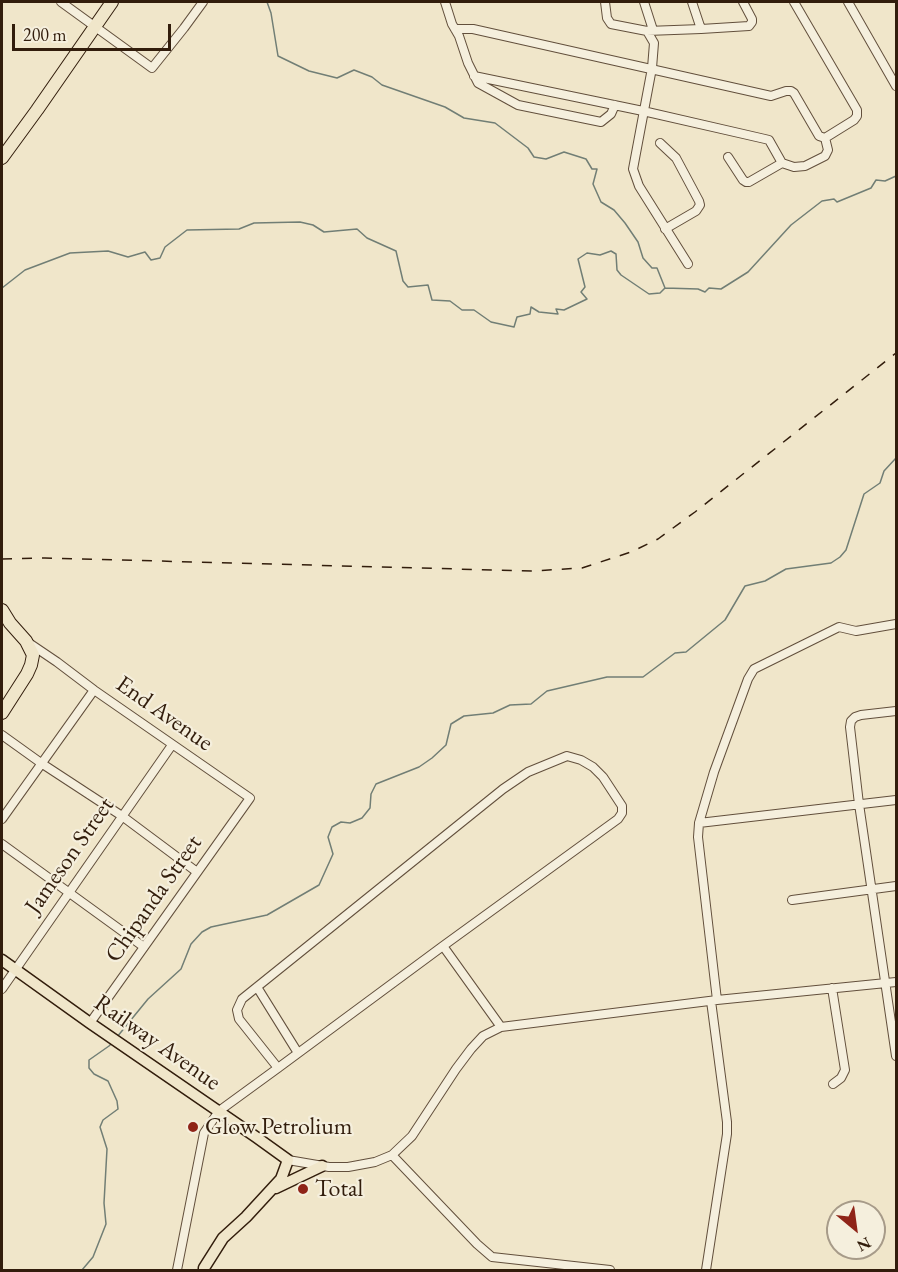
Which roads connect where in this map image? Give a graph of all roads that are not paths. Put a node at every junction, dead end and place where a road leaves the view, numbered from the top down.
1 (61, 2) edge
2 (112, 2) edge
3 (202, 2) edge
4 (445, 2) edge
5 (605, 2) edge
6 (644, 2) edge
7 (692, 2) edge
8 (743, 2) edge
9 (794, 2) edge
10 (848, 2) edge
11 (95, 27) junction
12 (455, 29) junction
13 (701, 29) junction
14 (650, 31) junction
15 (652, 68) junction
16 (474, 76) junction
17 (897, 86) edge
18 (615, 105) junction
19 (643, 111) junction
20 (825, 138) junction
21 (660, 143) dead end
22 (728, 157) dead end
23 (2, 158) edge
24 (782, 163) junction
25 (665, 229) junction
26 (688, 264) dead end
27 (2, 610) edge
28 (2, 619) edge
29 (897, 624) edge
30 (26, 641) junction
31 (29, 656) junction
32 (57, 662) junction
33 (94, 690) junction
34 (2, 700) edge
35 (897, 711) edge
36 (2, 712) edge
37 (2, 735) edge
38 (172, 745) junction
39 (41, 763) junction
40 (250, 798) joint
41 (897, 800) edge
42 (859, 804) junction
43 (122, 816) junction
44 (2, 819) edge
45 (699, 822) junction
46 (2, 844) edge
47 (197, 872) junction
48 (897, 886) edge
49 (872, 888) junction
50 (68, 892) junction
51 (792, 900) dead end
52 (443, 946) junction
53 (144, 947) junction
54 (2, 960) edge
55 (15, 969) junction
56 (897, 982) edge
57 (885, 983) junction
58 (257, 987) junction
59 (832, 988) junction
60 (2, 989) edge
61 (714, 1000) junction
62 (90, 1023) junction
63 (501, 1028) junction
64 (298, 1053) junction
65 (897, 1056) edge
66 (278, 1068) junction
67 (833, 1084) dead end
68 (219, 1111) junction
69 (392, 1155) junction
70 (288, 1160) junction
71 (322, 1166) junction
72 (271, 1190) junction
73 (533, 1266) edge
74 (177, 1270) edge
75 (204, 1270) edge
76 (610, 1270) edge
77 (706, 1270) edge

1 - 11 street
2 - 11 highway
3 - 11 street
4 - 12 street
5 - 14 street
6 - 14 street
7 - 13 street
8 - 13 street
9 - 20 street
10 - 17 street
11 - 23 highway
12 - 15 street
12 - 16 street
13 - 14 street
14 - 15 street
15 - 19 street
15 - 20 street
16 - 18 street
16 - 18 street
18 - 19 street
19 - 24 street
19 - 25 street
20 - 24 street
21 - 25 street
22 - 24 street
25 - 26 street
27 - 30 highway, End Avenue
28 - 31 highway
29 - 45 street
30 - 31 highway, End Avenue
30 - 32 street, End Avenue
31 - 32 street, End Avenue
31 - 34 highway
31 - 36 highway
32 - 33 street, End Avenue
33 - 38 street, End Avenue
33 - 39 street
35 - 42 street
37 - 39 street
38 - 40 street, End Avenue
38 - 43 street, Jameson Street
39 - 43 street
39 - 44 street
40 - 47 street, Chipanda Street
41 - 42 street
42 - 45 street
42 - 49 street
43 - 47 street
43 - 50 street, Jameson Street
45 - 61 street
46 - 50 street
47 - 53 street, Chipanda Street
48 - 49 street
49 - 51 street
49 - 57 street
50 - 53 street
50 - 55 street, Jameson Street
52 - 58 street
52 - 63 street
52 - 64 street
53 - 62 street, Chipanda Street
54 - 55 main road, Railway Avenue
55 - 60 street, Jameson Street
55 - 62 main road, Railway Avenue
56 - 57 street
57 - 59 street
57 - 65 street
58 - 64 street
58 - 66 street
59 - 61 street
59 - 67 street
61 - 63 street
61 - 77 street
62 - 68 main road, Railway Avenue
63 - 69 street
64 - 66 street
66 - 68 street
68 - 70 main road, Railway Avenue
68 - 74 street
69 - 71 street
69 - 73 street
70 - 71 street
70 - 72 main road
71 - 72 main road
72 - 75 main road
73 - 76 street

